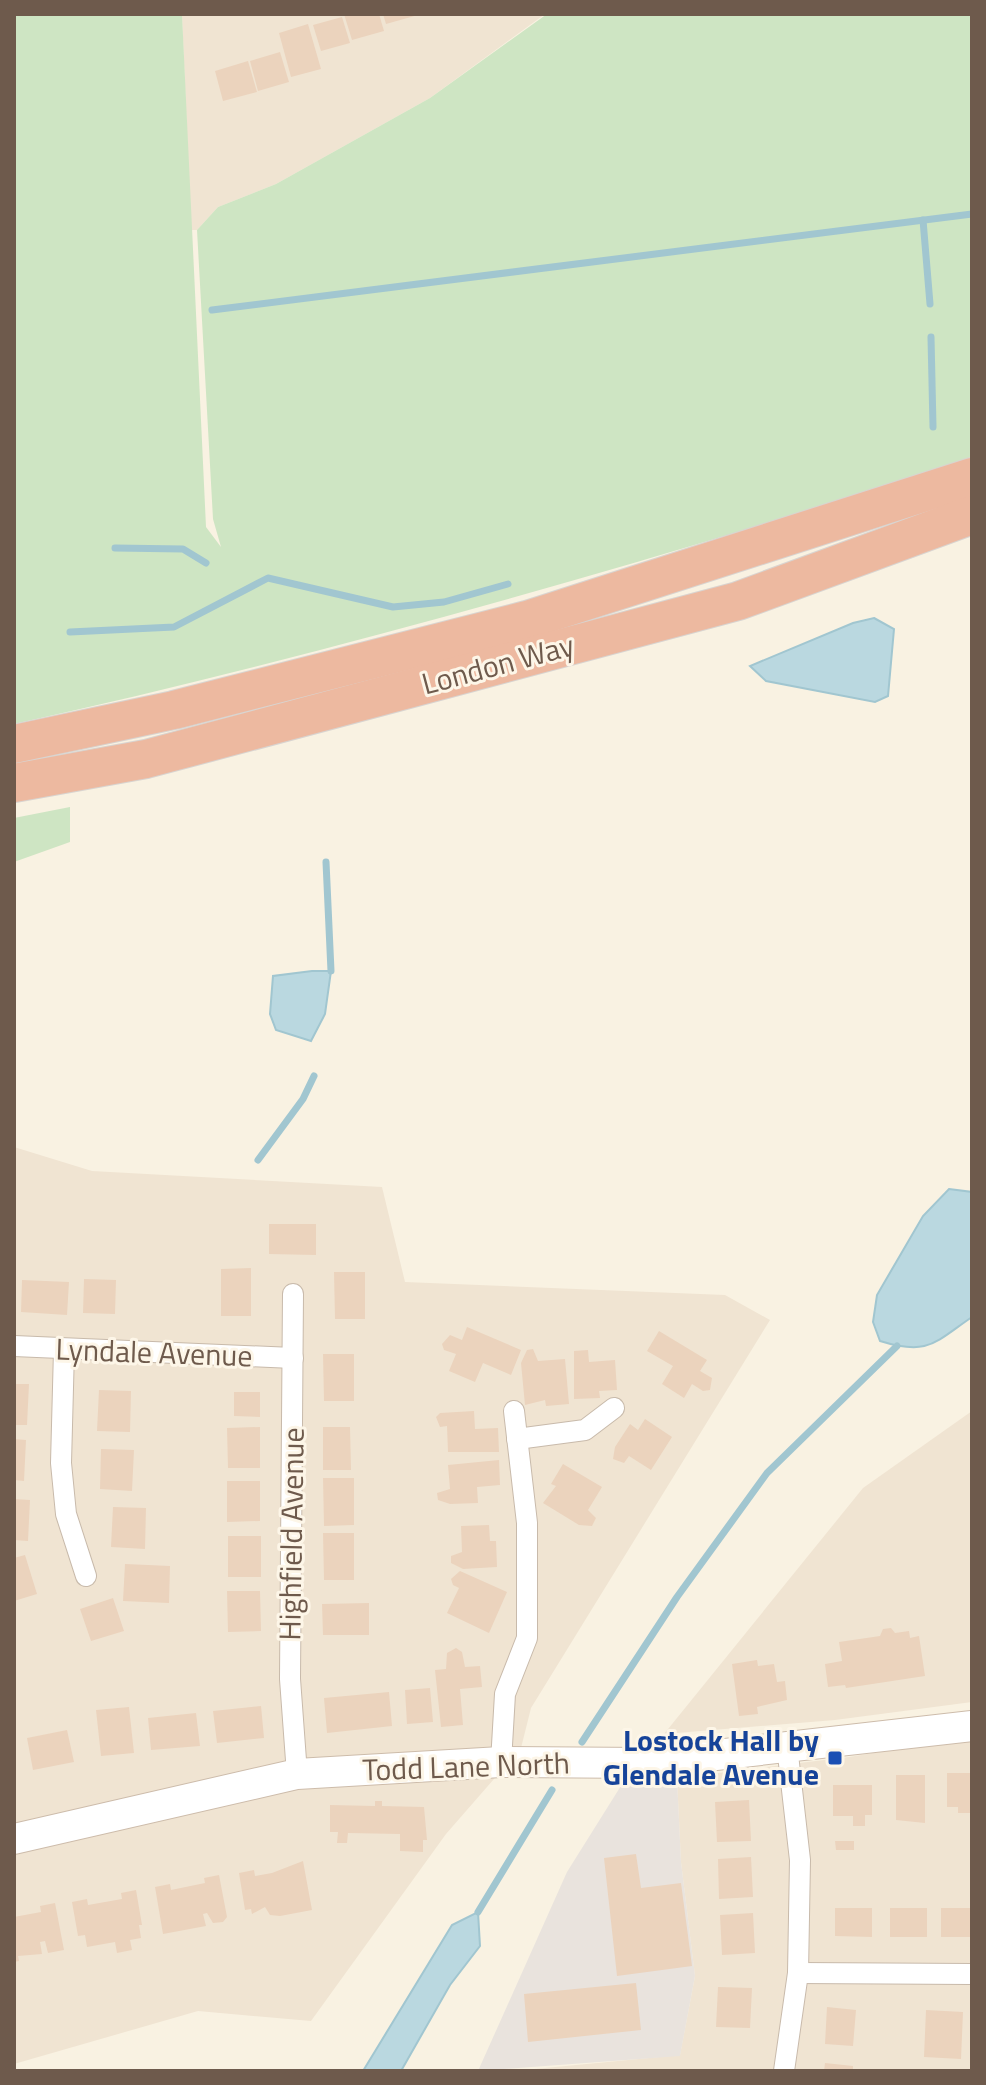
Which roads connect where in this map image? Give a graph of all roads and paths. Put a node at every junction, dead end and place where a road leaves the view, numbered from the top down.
1 (972, 477) edge
2 (972, 515) edge
3 (14, 744) edge
4 (14, 783) edge
5 (293, 1294) dead end
6 (14, 1346) edge
7 (64, 1350) junction
8 (293, 1358) junction
9 (614, 1408) dead end
10 (514, 1411) dead end
11 (517, 1439) junction
12 (86, 1576) dead end
13 (972, 1726) edge
14 (787, 1746) junction
15 (501, 1762) junction
16 (297, 1774) junction
17 (14, 1839) edge
18 (798, 1973) junction
19 (972, 1974) edge
20 (784, 2071) edge

1 - 3 highway, London Way
2 - 4 highway, London Way
5 - 8 street, Highfield Avenue
6 - 7 street, Lyndale Avenue
7 - 8 street, Lyndale Avenue
7 - 12 street
8 - 16 street, Highfield Avenue
9 - 11 street
10 - 11 street
11 - 15 street
13 - 14 street, Todd Lane North
14 - 15 street, Todd Lane North
14 - 18 street
15 - 16 street, Todd Lane North
16 - 17 street, Todd Lane North
18 - 19 street
18 - 20 street

